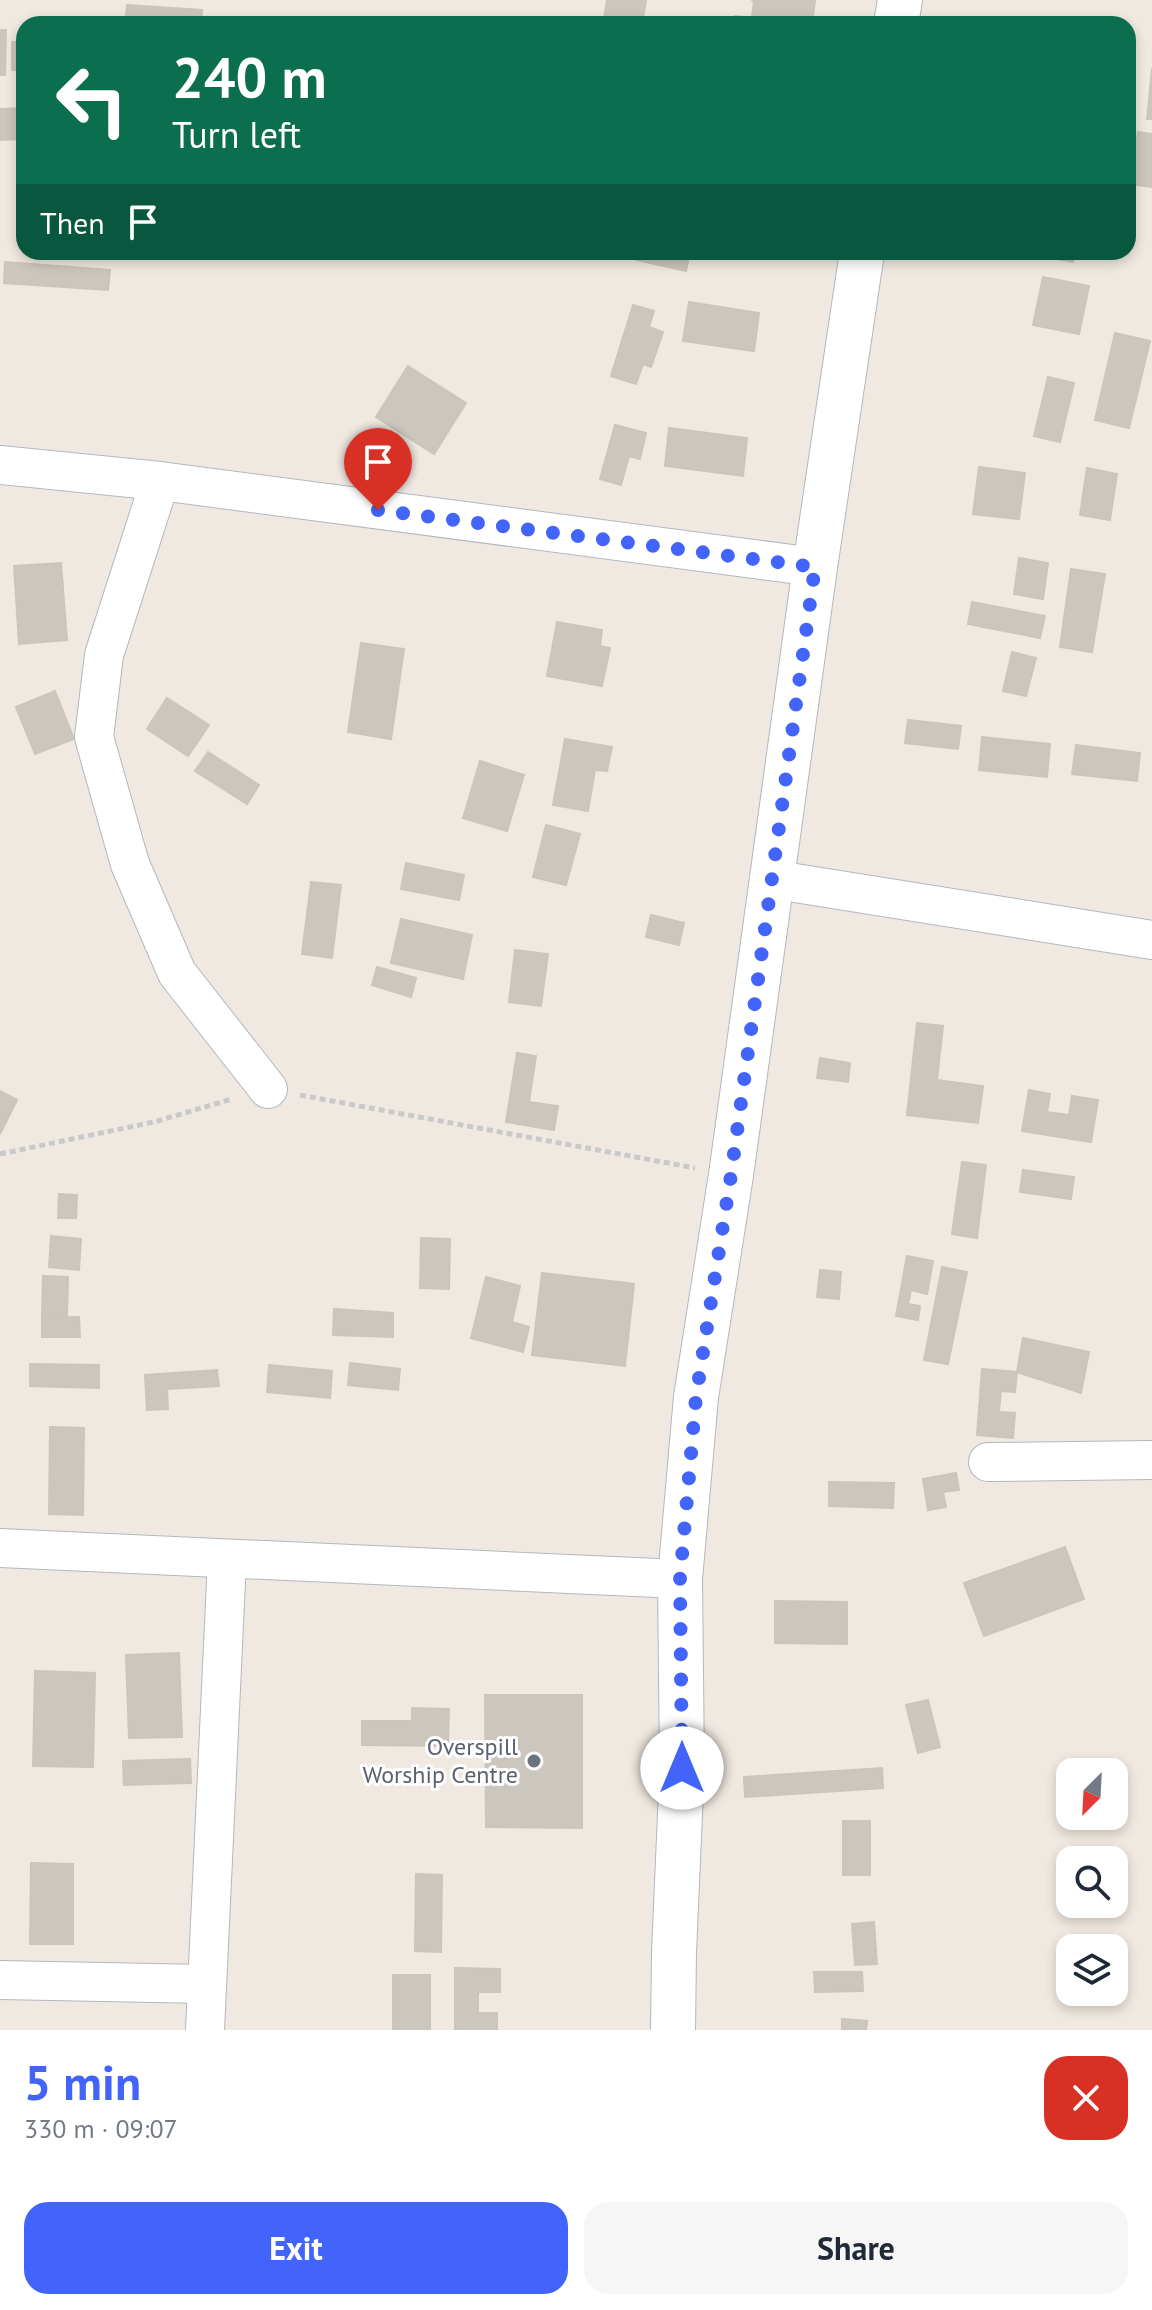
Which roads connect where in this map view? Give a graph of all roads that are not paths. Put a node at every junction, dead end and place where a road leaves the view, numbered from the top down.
1 (861, 260) edge
2 (0, 465) edge
3 (160, 481) junction
4 (815, 567) junction
5 (770, 879) junction
6 (1152, 940) edge
7 (268, 1089) road end
8 (1152, 1460) edge
9 (988, 1462) dead end
10 (0, 1548) edge
11 (227, 1560) junction
12 (680, 1579) junction
13 (0, 1980) edge
14 (206, 1984) junction
15 (205, 2030) edge
16 (673, 2030) edge

1 - 4 street
2 - 3 street
3 - 4 street
3 - 7 street
4 - 5 street
5 - 6 street
5 - 12 street
8 - 9 street
10 - 11 street
11 - 12 street
11 - 14 street
12 - 16 street
13 - 14 street
14 - 15 street

